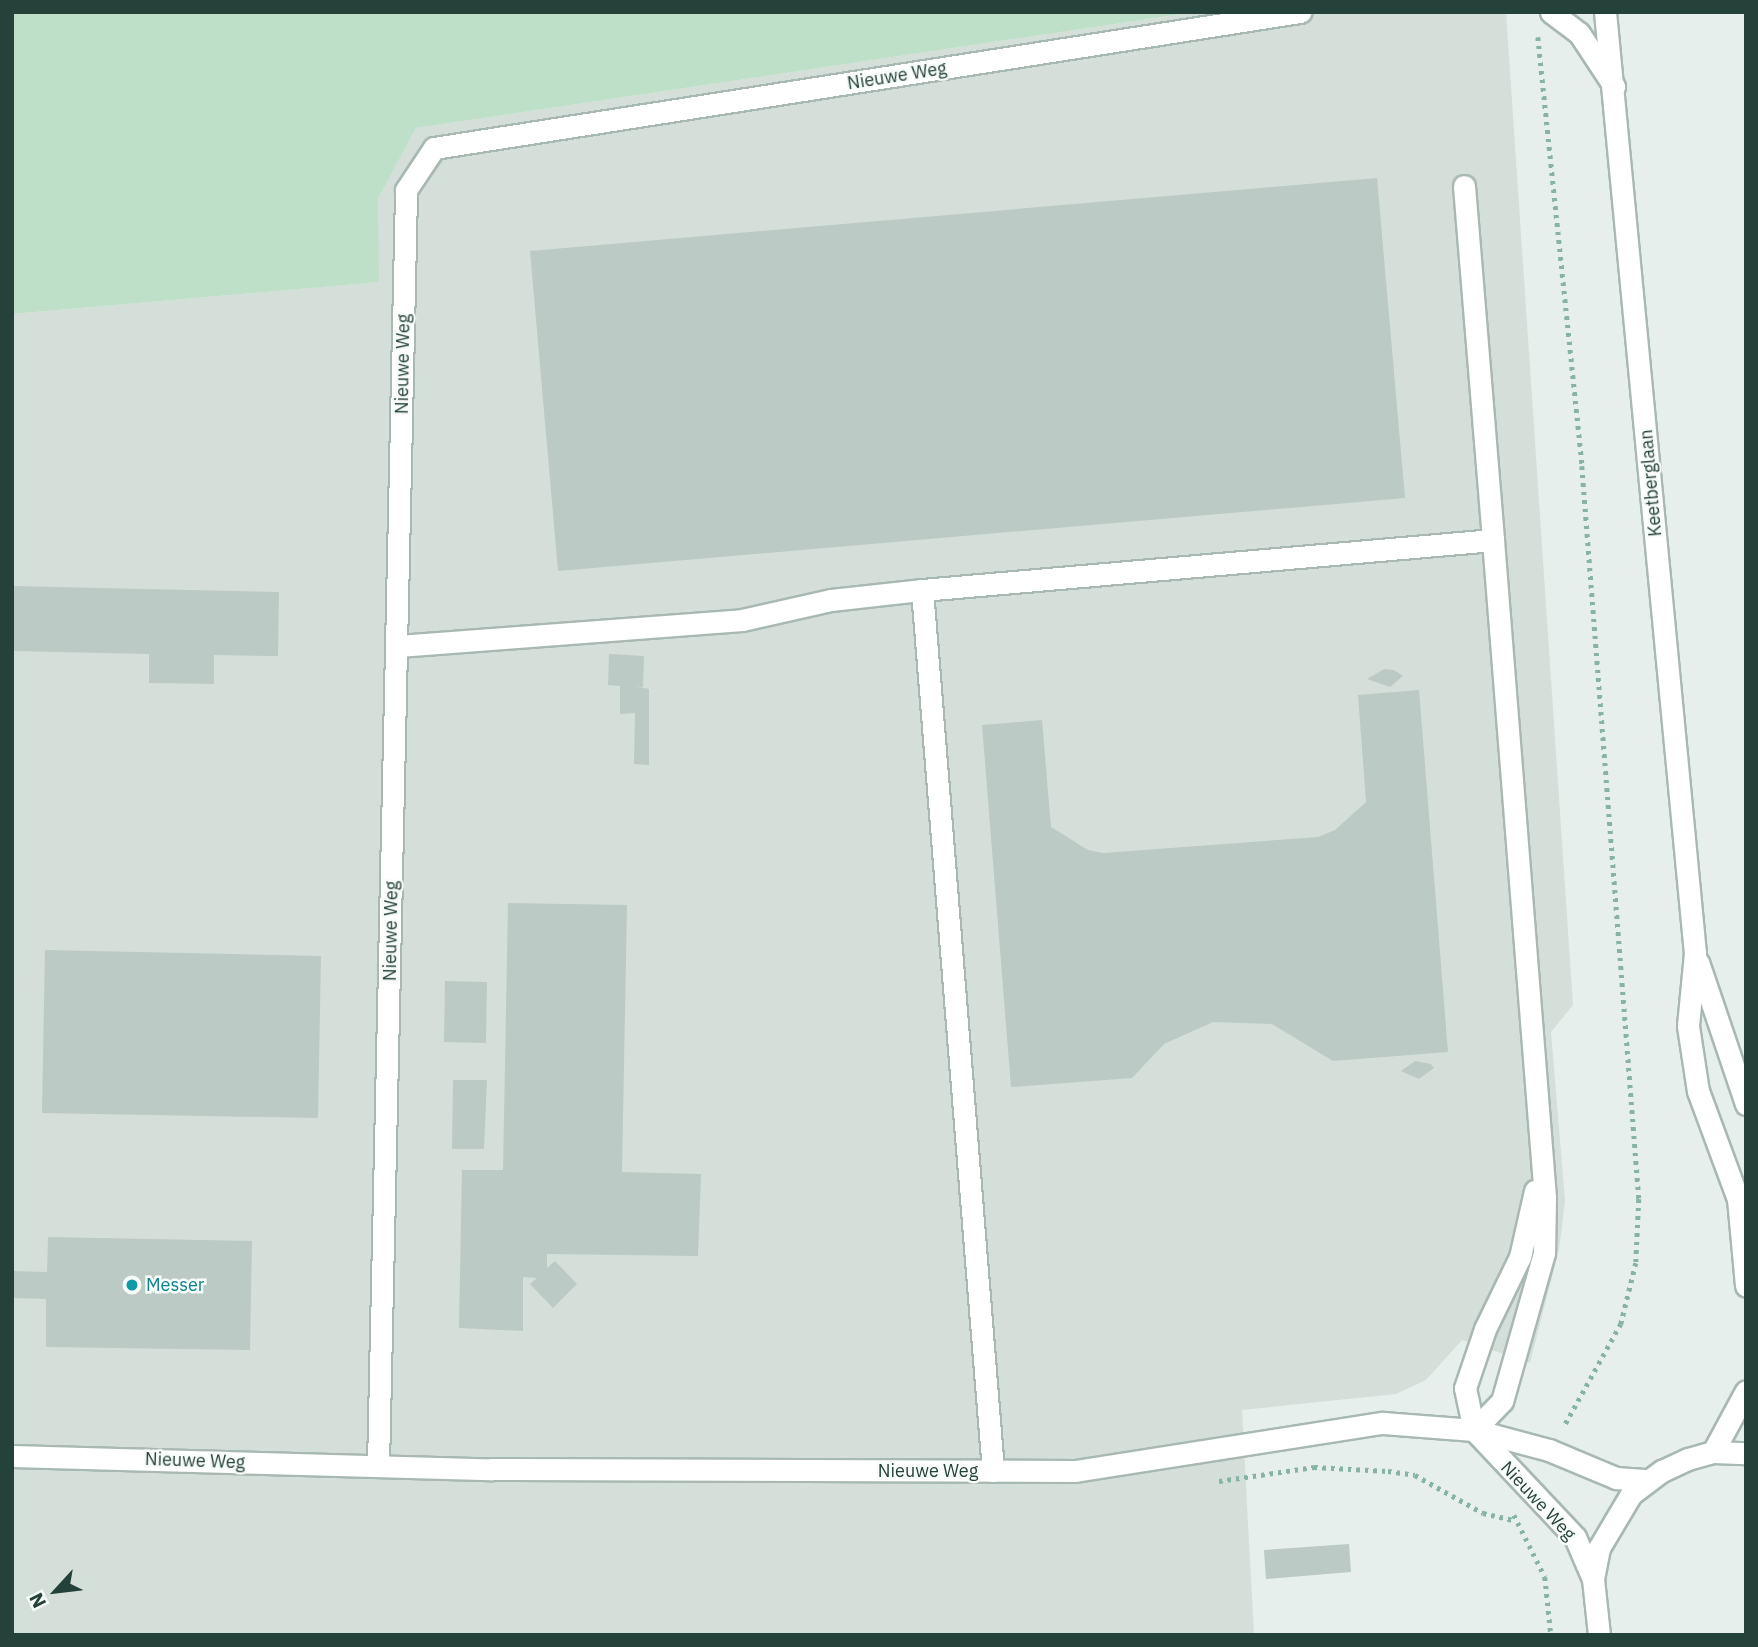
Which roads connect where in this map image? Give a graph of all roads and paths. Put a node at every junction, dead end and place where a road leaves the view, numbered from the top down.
1 (1300, 12) edge
2 (1605, 12) edge
3 (1544, 19) edge
4 (1614, 86) junction
5 (1464, 186) dead end
6 (1493, 540) junction
7 (922, 590) junction
8 (398, 646) junction
9 (1695, 953) junction
10 (1746, 1104) edge
11 (1540, 1151) junction
12 (1746, 1286) edge
13 (1746, 1391) edge
14 (1474, 1430) junction
15 (1549, 1450) junction
16 (1713, 1452) junction
17 (1746, 1453) edge
18 (12, 1456) edge
19 (378, 1466) junction
20 (993, 1471) junction
21 (1648, 1480) junction
22 (1525, 1489) junction
23 (1592, 1579) junction
24 (1551, 1635) edge
25 (1598, 1635) edge

1 - 8 street, Nieuwe Weg
2 - 4 street, Keetberglaan
3 - 4 street
3 - 15 path
4 - 9 street, Keetberglaan
5 - 6 street
6 - 7 street
6 - 11 street
7 - 8 street
7 - 20 street
8 - 19 street, Nieuwe Weg
9 - 10 street, Keetberglaan
9 - 12 street, Keetberglaan
11 - 14 street
11 - 14 street
13 - 16 street
14 - 15 street, Nieuwe Weg
14 - 20 street, Nieuwe Weg
14 - 22 street, Nieuwe Weg
15 - 21 street, Nieuwe Weg
16 - 17 street
16 - 21 street
18 - 19 street, Nieuwe Weg
19 - 20 street, Nieuwe Weg
21 - 23 street
22 - 23 street, Nieuwe Weg
22 - 24 path
23 - 25 street

